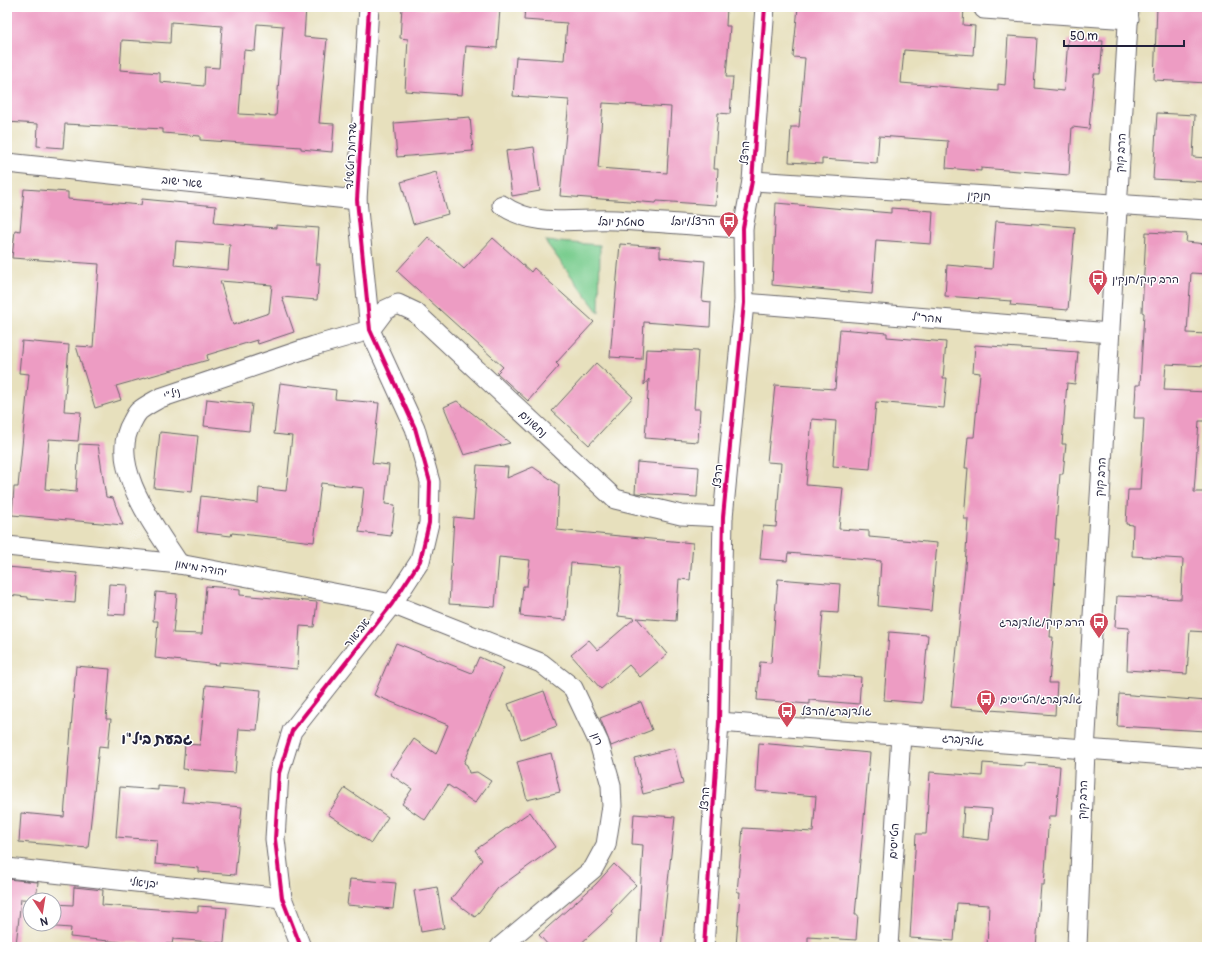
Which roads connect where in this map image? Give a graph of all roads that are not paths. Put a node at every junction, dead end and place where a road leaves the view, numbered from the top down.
1 (369, 7) edge
2 (765, 7) edge
3 (984, 9) dead end
4 (1129, 13) edge
5 (7, 164) edge
6 (752, 181) junction
7 (357, 200) junction
8 (1118, 204) junction
9 (502, 205) dead end
10 (1207, 210) edge
11 (743, 228) junction
12 (744, 302) junction
13 (370, 330) junction
14 (1110, 333) junction
15 (723, 517) junction
16 (7, 546) edge
17 (179, 564) junction
18 (392, 604) junction
19 (719, 722) junction
20 (901, 735) junction
21 (1085, 750) junction
22 (1207, 758) edge
23 (7, 868) edge
24 (282, 898) junction
25 (301, 947) edge
26 (500, 947) edge
27 (704, 947) edge
28 (888, 947) edge
29 (1077, 947) edge

1 - 7 street, שדרות רוטשילד
2 - 6 street, הרצל
3 - 4 street
4 - 8 street, הרב קוק
5 - 7 street, שאר ישוב
6 - 8 street, חנקין
6 - 11 street, הרצל
7 - 13 street, שדרות רוטשילד
8 - 10 street, חנקין
8 - 14 street, הרב קוק
9 - 11 street, סמטת יובל
11 - 12 street, הרצל
12 - 14 street, מהר"ל
12 - 15 street, הרצל
13 - 15 street, נחשונים
13 - 17 street, ניל"י
13 - 18 street, אביאור
14 - 21 street, הרב קוק
15 - 19 street, הרצל
16 - 17 street, יהודה מימון
17 - 18 street, יהודה מימון
18 - 24 street, אביאור
18 - 26 street, רון
19 - 20 street, גולדנברג
19 - 27 street, הרצל
20 - 21 street, גולדנברג
20 - 28 street, הטייסים
21 - 22 street, גולדנברג
21 - 29 street, הרב קוק
23 - 24 street, יבניאלי
24 - 25 street, אביאור

